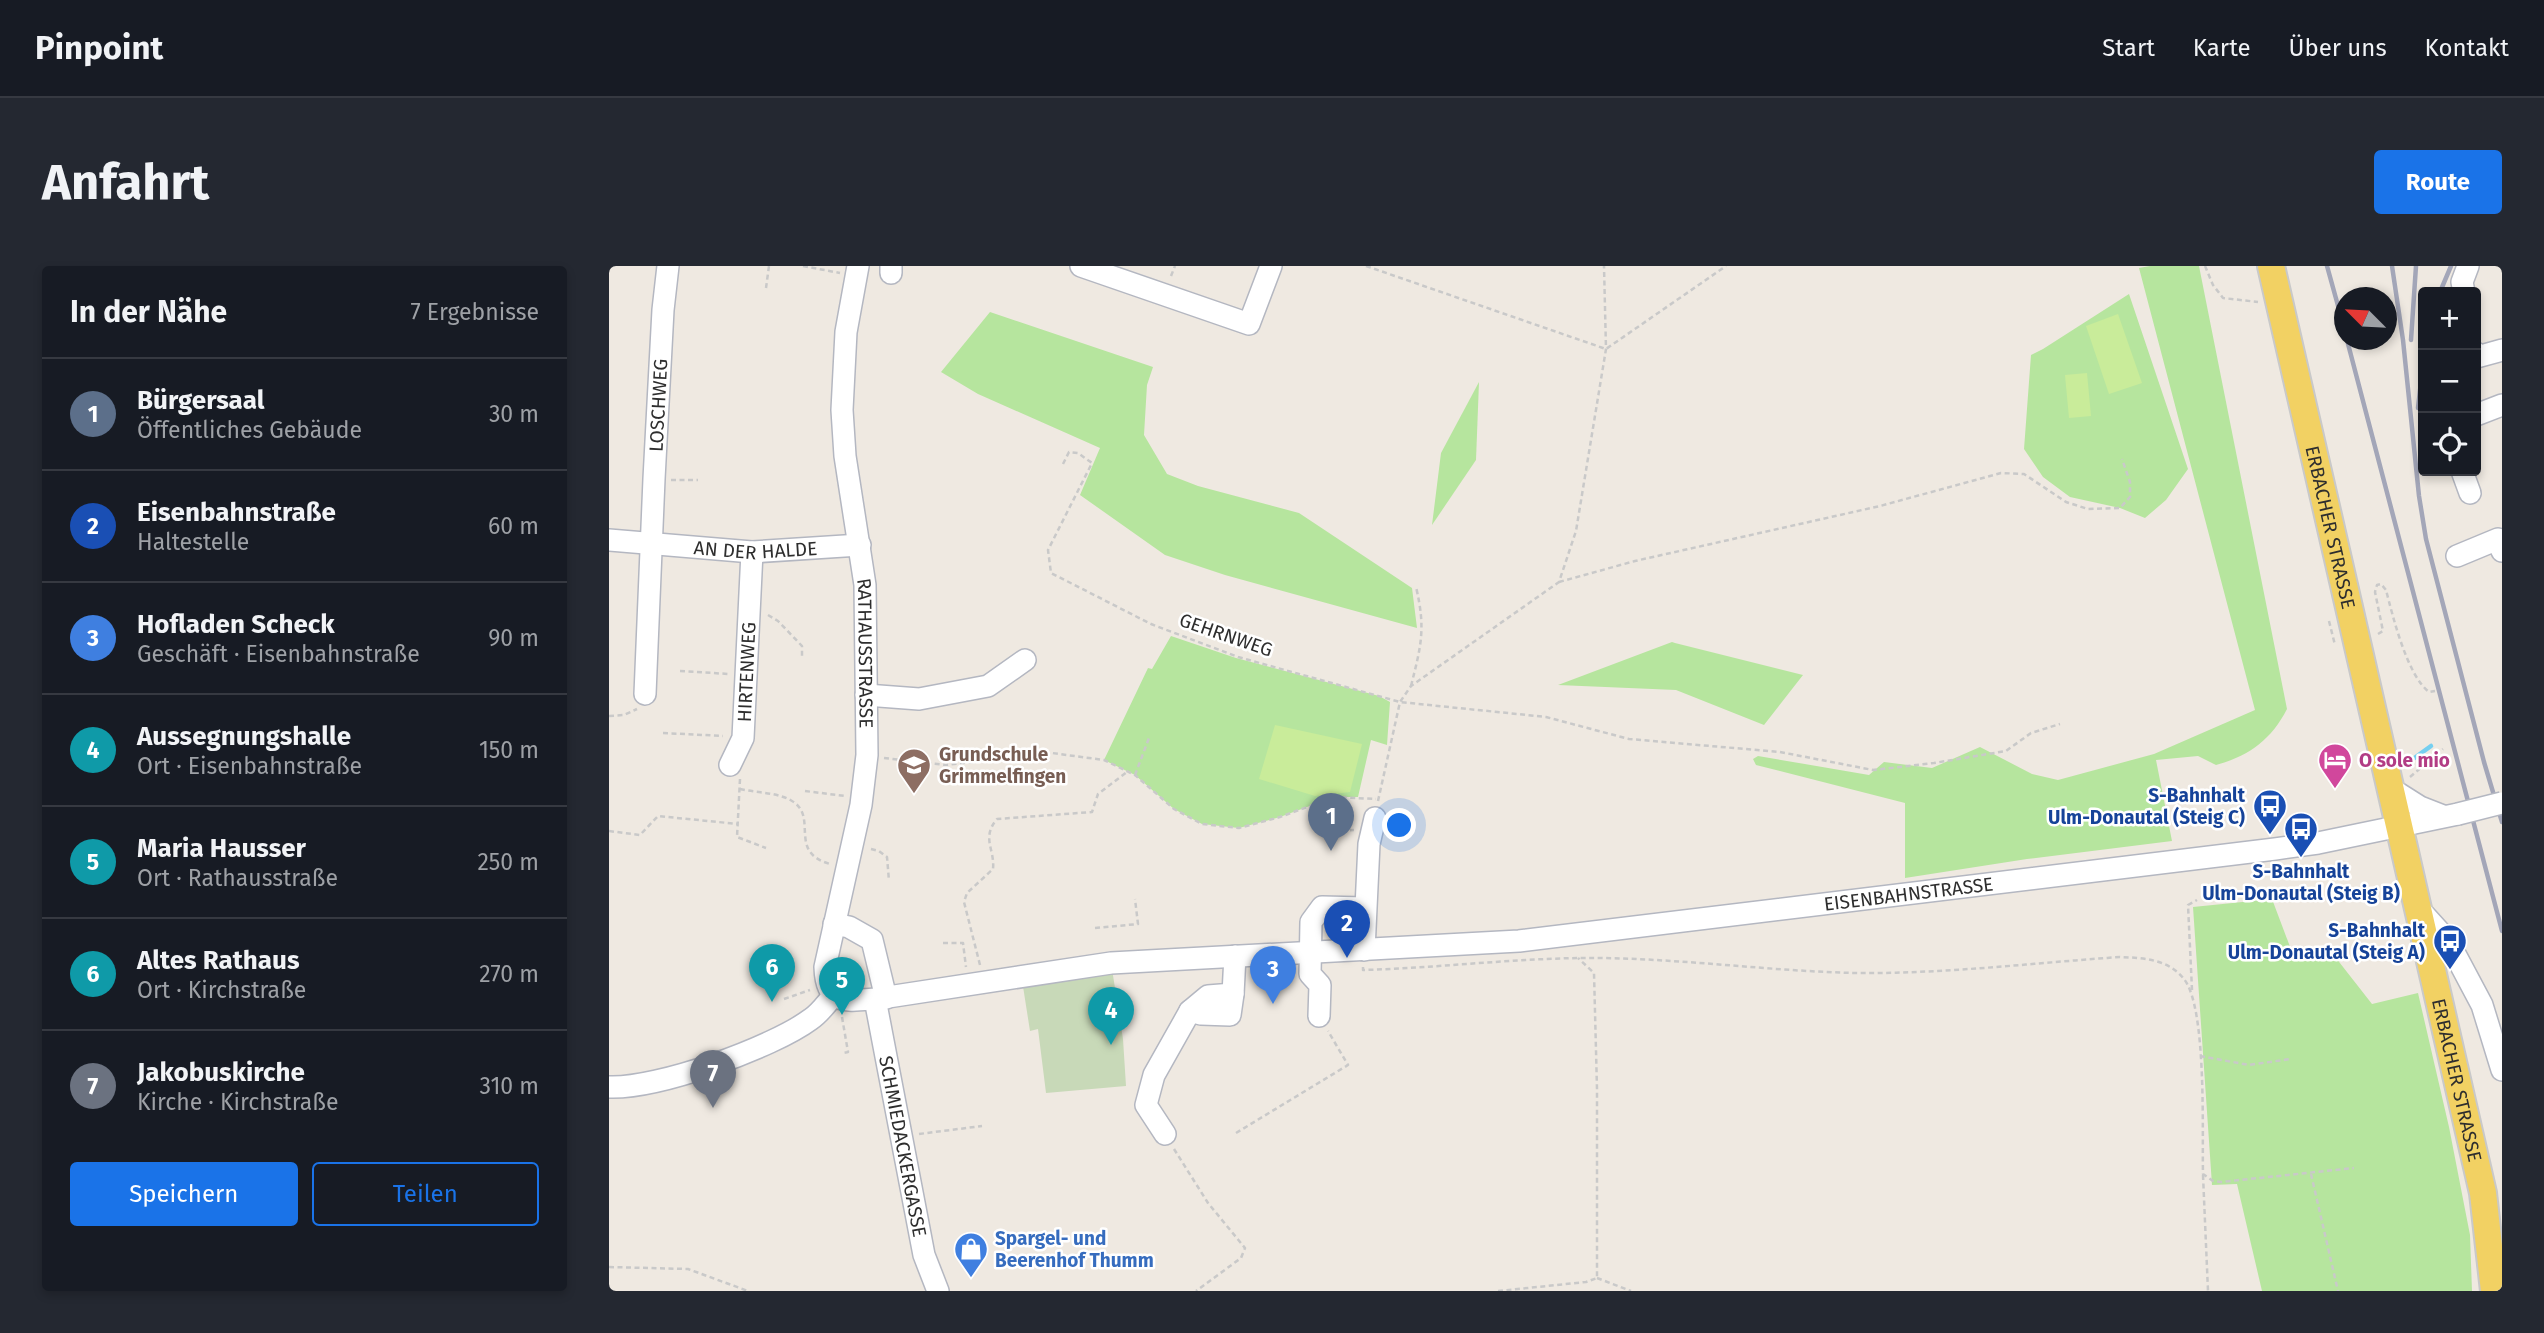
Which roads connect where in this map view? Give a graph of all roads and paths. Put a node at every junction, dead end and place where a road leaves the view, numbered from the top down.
1 (668, 266) edge
2 (769, 266) edge
3 (803, 266) edge
4 (1081, 266) edge
5 (1271, 266) edge
6 (1366, 266) edge
7 (1604, 266) edge
8 (1726, 266) edge
9 (2205, 266) edge
10 (2271, 266) edge
11 (2467, 266) edge
12 (857, 271) edge
13 (1120, 272) edge
14 (2463, 287) edge
15 (766, 288) dead end
16 (2240, 301) dead end
17 (1606, 349) junction
18 (2502, 350) edge
19 (2481, 356) edge
20 (2502, 405) edge
21 (2481, 413) edge
22 (2122, 459) dead end
23 (1063, 464) dead end
24 (2464, 476) edge
25 (654, 479) junction
26 (698, 480) dead end
27 (2470, 493) dead end
28 (609, 540) edge
29 (650, 544) junction
30 (860, 545) junction
31 (2502, 551) edge
32 (752, 552) junction
33 (2457, 556) dead end
34 (1559, 582) junction
35 (1416, 587) dead end
36 (749, 608) junction
37 (2375, 636) dead end
38 (802, 659) dead end
39 (1025, 660) dead end
40 (680, 671) dead end
41 (746, 674) junction
42 (1411, 686) junction
43 (2435, 691) dead end
44 (645, 694) joint
45 (866, 695) junction
46 (1400, 702) junction
47 (609, 716) edge
48 (2060, 724) dead end
49 (663, 733) dead end
50 (743, 738) junction
51 (1149, 738) dead end
52 (2443, 749) dead end
53 (867, 755) junction
54 (730, 765) joint
55 (1128, 772) junction
56 (1135, 775) junction
57 (2400, 782) junction
58 (740, 789) junction
59 (805, 792) dead end
60 (862, 798) junction
61 (2502, 803) edge
62 (1375, 815) junction
63 (2452, 815) junction
64 (738, 824) junction
65 (2398, 827) junction
66 (609, 831) edge
67 (1316, 832) dead end
68 (852, 845) junction
69 (766, 848) dead end
70 (847, 869) junction
71 (889, 881) dead end
72 (1135, 898) dead end
73 (2197, 900) dead end
74 (1365, 908) junction
75 (2419, 909) junction
76 (834, 924) junction
77 (1095, 928) dead end
78 (943, 943) dead end
79 (1364, 950) junction
80 (1310, 952) junction
81 (1235, 956) junction
82 (1578, 958) junction
83 (976, 983) junction
84 (806, 991) dead end
85 (2192, 994) junction
86 (837, 998) junction
87 (881, 998) junction
88 (784, 999) dead end
89 (1319, 1016) joint
90 (843, 1053) dead end
91 (2200, 1056) junction
92 (2290, 1059) dead end
93 (2502, 1070) edge
94 (609, 1087) edge
95 (982, 1126) dead end
96 (1236, 1133) dead end
97 (1165, 1134) joint
98 (902, 1136) junction
99 (2354, 1168) dead end
100 (2203, 1174) junction
101 (2311, 1174) junction
102 (609, 1267) edge
103 (1597, 1278) junction
104 (748, 1291) edge
105 (938, 1291) edge
106 (1196, 1291) edge
107 (1498, 1291) edge
108 (1632, 1291) edge
109 (2208, 1291) edge
110 (2338, 1291) edge
111 (2494, 1291) edge

1 - 25 street, LOSCHWEG
2 - 15 path
3 - 12 path
4 - 13 street
5 - 13 street
6 - 17 path
7 - 17 path
8 - 17 path
9 - 16 path
10 - 57 main road, ERBACHER STRASSE
11 - 14 street
12 - 30 street, RATHAUSSTRASSE
17 - 34 path
18 - 19 street
20 - 21 street
22 - 34 path
23 - 46 path, GEHRNWEG
24 - 27 street
25 - 26 path
25 - 29 street, LOSCHWEG
28 - 29 street, AN DER HALDE
29 - 32 street, AN DER HALDE
29 - 44 street
30 - 32 street, AN DER HALDE
30 - 45 street, RATHAUSSTRASSE
31 - 33 street
32 - 36 street, HIRTENWEG
34 - 42 path
35 - 42 path
36 - 38 path
36 - 41 street, HIRTENWEG
37 - 43 path
39 - 45 street
40 - 41 path
41 - 50 street, HIRTENWEG
42 - 46 path
44 - 47 path
45 - 53 street, RATHAUSSTRASSE
46 - 48 path, GEHRNWEG
46 - 62 path
49 - 50 path
50 - 54 street, HIRTENWEG
51 - 56 path
52 - 57 path
53 - 55 path
53 - 60 street, RATHAUSSTRASSE
54 - 58 path
55 - 56 path
55 - 83 path
56 - 62 path
57 - 63 street
57 - 65 main road, ERBACHER STRASSE
58 - 64 path
58 - 70 path
59 - 60 path
60 - 68 street, RATHAUSSTRASSE
61 - 63 street, EISENBAHNSTRASSE, bridge
62 - 67 path
62 - 74 street
63 - 65 street, EISENBAHNSTRASSE
64 - 66 path
64 - 69 path
65 - 75 main road, ERBACHER STRASSE
65 - 79 street, EISENBAHNSTRASSE
68 - 70 street, RATHAUSSTRASSE
68 - 71 path
70 - 76 street, RATHAUSSTRASSE
72 - 77 path
73 - 85 path
74 - 79 street
74 - 80 street
75 - 93 street
75 - 111 main road, ERBACHER STRASSE
76 - 86 street, RATHAUSSTRASSE
76 - 87 street, SCHMIEDACKERGASSE
78 - 83 path
79 - 80 street, EISENBAHNSTRASSE
79 - 82 path
80 - 81 street, EISENBAHNSTRASSE
80 - 89 street
81 - 83 street, EISENBAHNSTRASSE
81 - 97 street
82 - 85 path
82 - 103 path
83 - 87 street, EISENBAHNSTRASSE
84 - 88 path
85 - 91 path
86 - 87 street
86 - 90 path
86 - 94 street
87 - 98 street, SCHMIEDACKERGASSE
89 - 96 path
91 - 92 path
91 - 100 path
95 - 98 path
97 - 106 path
98 - 105 street, SCHMIEDACKERGASSE
99 - 101 path
100 - 101 path
100 - 109 path
101 - 110 path
102 - 104 path
103 - 107 path
103 - 108 path

